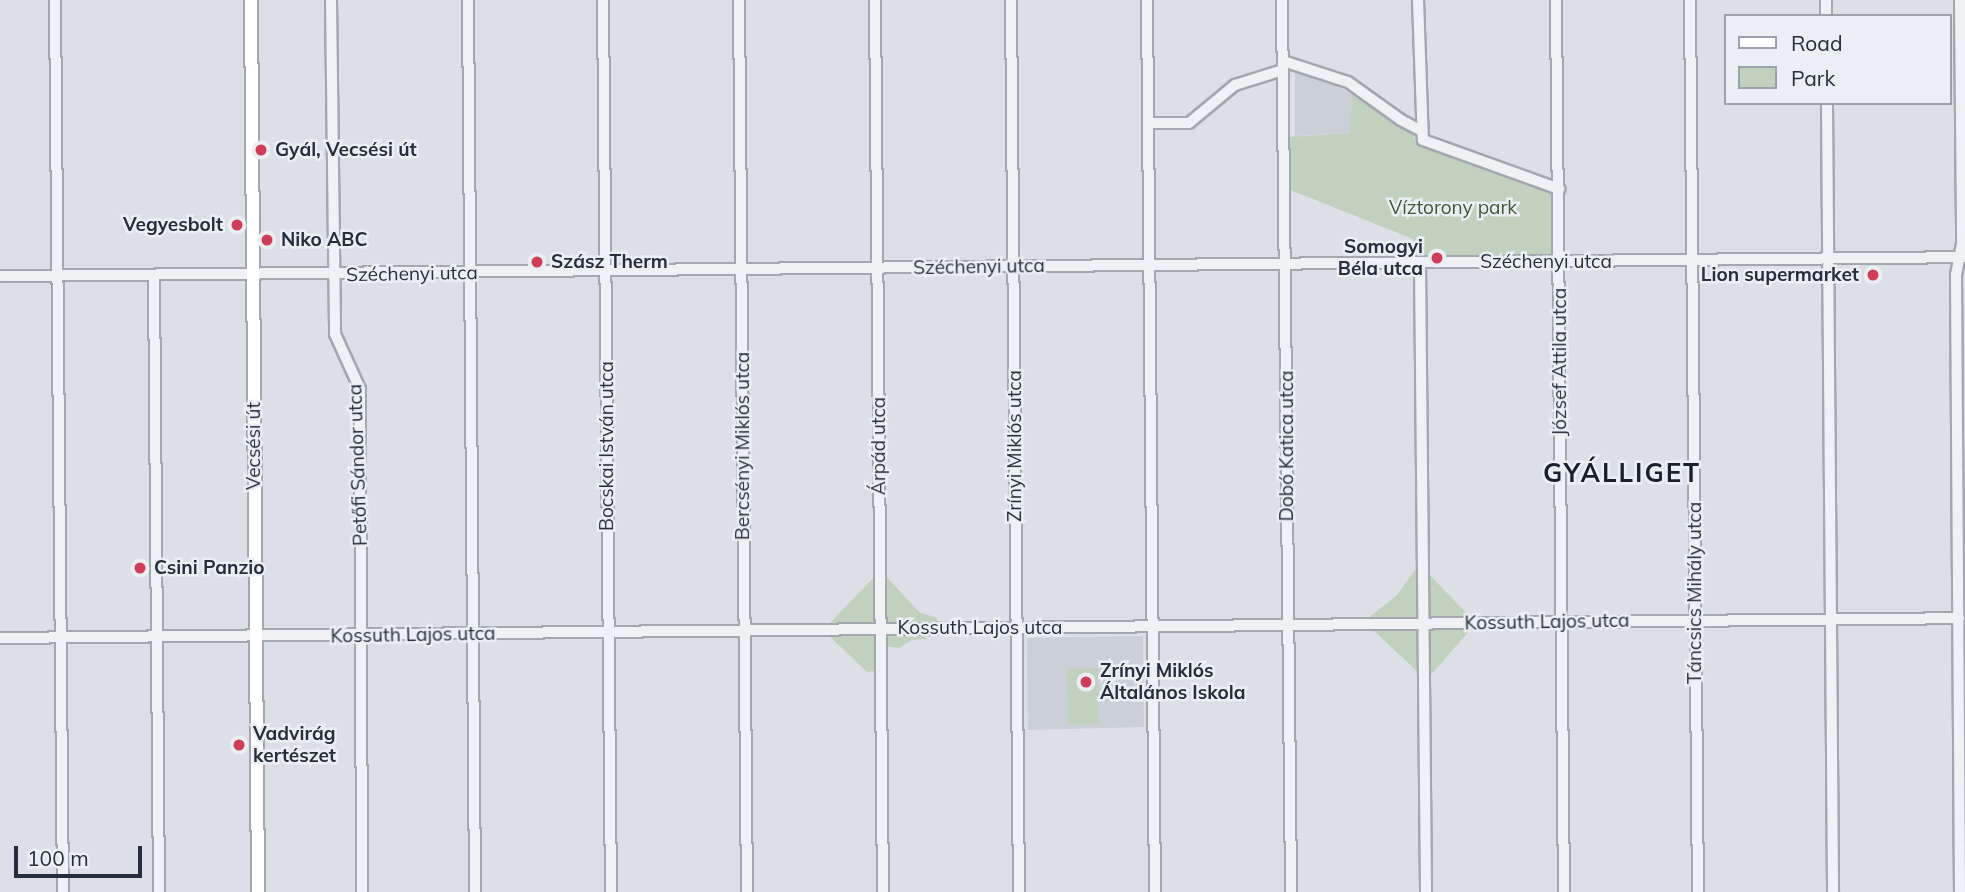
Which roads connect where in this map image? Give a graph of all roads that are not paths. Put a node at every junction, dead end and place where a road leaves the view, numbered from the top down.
1 (55, 0) edge
2 (251, 0) edge
3 (331, 0) edge
4 (468, 0) edge
5 (603, 0) edge
6 (739, 0) edge
7 (875, 0) edge
8 (1011, 0) edge
9 (1147, 0) edge
10 (1282, 0) edge
11 (1419, 0) edge
12 (1556, 0) edge
13 (1690, 0) edge
14 (1960, 0) edge
15 (1283, 66) junction
16 (1827, 105) edge
17 (1148, 123) junction
18 (1422, 135) junction
19 (1559, 190) junction
20 (1962, 257) edge
21 (1828, 260) junction
22 (1692, 261) junction
23 (1559, 262) junction
24 (1420, 263) junction
25 (1286, 264) junction
26 (1150, 265) junction
27 (1014, 267) junction
28 (878, 268) junction
29 (741, 271) junction
30 (607, 272) junction
31 (470, 273) junction
32 (58, 274) junction
33 (253, 274) junction
34 (154, 275) junction
35 (333, 275) junction
36 (0, 276) edge
37 (1961, 531) edge
38 (1959, 618) junction
39 (1695, 620) junction
40 (1832, 620) junction
41 (1562, 622) junction
42 (1423, 624) junction
43 (1288, 625) junction
44 (1152, 626) junction
45 (1016, 628) junction
46 (881, 629) junction
47 (744, 630) junction
48 (607, 632) junction
49 (472, 634) junction
50 (156, 635) junction
51 (361, 635) junction
52 (256, 636) junction
53 (60, 637) junction
54 (0, 638) edge
55 (1963, 795) edge
56 (63, 892) edge
57 (159, 892) edge
58 (258, 892) edge
59 (362, 892) edge
60 (475, 892) edge
61 (611, 892) edge
62 (747, 892) edge
63 (883, 892) edge
64 (1019, 892) edge
65 (1155, 892) edge
66 (1291, 892) edge
67 (1426, 892) edge
68 (1564, 892) edge
69 (1698, 892) edge
70 (1833, 892) edge
71 (1961, 892) edge

1 - 32 street
2 - 33 main road, Vecsési út
3 - 35 street, Petőfi Sándor utca
4 - 31 street
5 - 30 street, Bocskai István utca
6 - 29 street, Bercsényi Miklós utca
7 - 28 street, Árpád utca
8 - 27 street, Zrínyi Miklós utca
9 - 17 street
10 - 15 street, Dobó Katica utca
11 - 18 street
12 - 19 street, József Attila utca
13 - 22 street, Táncsics Mihály utca
14 - 20 street
15 - 17 street
15 - 18 street
15 - 25 street, Dobó Katica utca
16 - 21 street
17 - 26 street
18 - 19 street
19 - 23 street, József Attila utca
20 - 21 street, Széchenyi utca
20 - 37 street
21 - 22 street, Széchenyi utca
21 - 40 street
22 - 23 street, Széchenyi utca
22 - 39 street, Táncsics Mihály utca
23 - 24 street, Széchenyi utca
23 - 41 street, József Attila utca
24 - 25 street, Széchenyi utca
24 - 42 street
25 - 26 street, Széchenyi utca
25 - 43 street, Dobó Katica utca
26 - 27 street, Széchenyi utca
26 - 44 street
27 - 28 street, Széchenyi utca
27 - 45 street, Zrínyi Miklós utca
28 - 29 street, Széchenyi utca
28 - 46 street, Árpád utca
29 - 30 street, Széchenyi utca
29 - 47 street, Bercsényi Miklós utca
30 - 31 street, Széchenyi utca
30 - 48 street, Bocskai István utca
31 - 35 street, Széchenyi utca
31 - 49 street
32 - 34 street, Széchenyi utca
32 - 36 street, Széchenyi utca
32 - 53 street
33 - 34 street, Széchenyi utca
33 - 35 street, Széchenyi utca
33 - 52 main road, Vecsési út
34 - 50 street
35 - 51 street, Petőfi Sándor utca
37 - 38 street
38 - 40 street, Kossuth Lajos utca
38 - 55 street
39 - 40 street, Kossuth Lajos utca
39 - 41 street, Kossuth Lajos utca
39 - 69 street, Táncsics Mihály utca
40 - 70 street
41 - 42 street, Kossuth Lajos utca
41 - 68 street, József Attila utca
42 - 43 street, Kossuth Lajos utca
42 - 67 street
43 - 44 street, Kossuth Lajos utca
43 - 66 street, Dobó Katica utca
44 - 45 street, Kossuth Lajos utca
44 - 65 street
45 - 46 street, Kossuth Lajos utca
45 - 64 street, Zrínyi Miklós utca
46 - 47 street, Kossuth Lajos utca
46 - 63 street, Árpád utca
47 - 48 street, Kossuth Lajos utca
47 - 62 street, Bercsényi Miklós utca
48 - 49 street, Kossuth Lajos utca
48 - 61 street, Bocskai István utca
49 - 51 street, Kossuth Lajos utca
49 - 60 street
50 - 52 street, Kossuth Lajos utca
50 - 53 street, Kossuth Lajos utca
50 - 57 street
51 - 52 street, Kossuth Lajos utca
51 - 59 street, Petőfi Sándor utca
52 - 58 main road, Vecsési út
53 - 54 street, Kossuth Lajos utca
53 - 56 street
55 - 71 street

